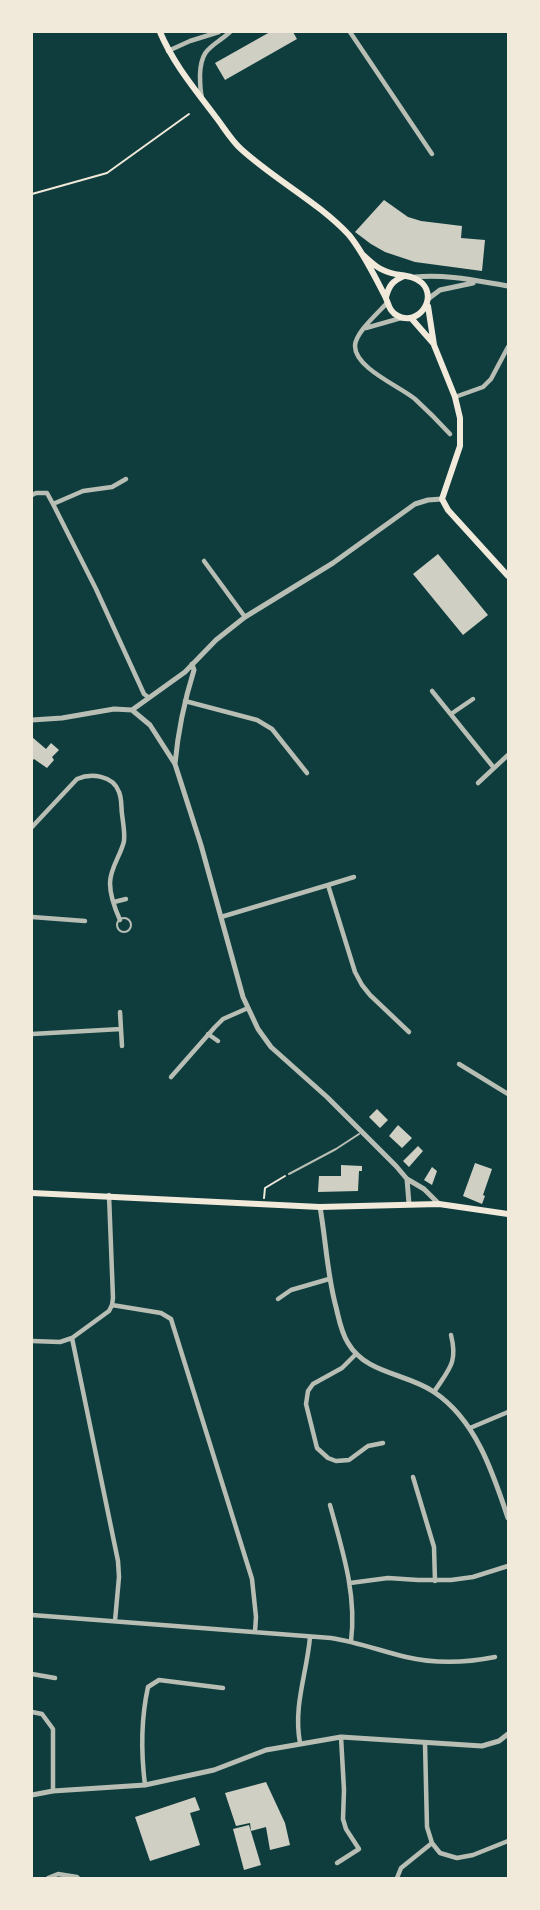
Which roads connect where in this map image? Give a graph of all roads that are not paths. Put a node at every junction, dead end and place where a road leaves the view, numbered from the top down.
1 (160, 32) edge
2 (219, 32) edge
3 (230, 32) edge
4 (350, 32) edge
5 (168, 51) junction
6 (203, 101) junction
7 (432, 155) dead end
8 (362, 254) junction
9 (404, 276) junction
10 (415, 277) junction
11 (480, 282) junction
12 (509, 286) edge
13 (387, 300) junction
14 (428, 301) junction
15 (402, 318) junction
16 (411, 318) junction
17 (365, 328) junction
18 (434, 345) junction
19 (509, 347) edge
20 (455, 397) junction
21 (450, 433) dead end
22 (126, 479) dead end
23 (32, 495) edge
24 (442, 499) junction
25 (53, 504) junction
26 (204, 561) dead end
27 (509, 576) edge
28 (245, 617) junction
29 (192, 664) junction
30 (432, 691) dead end
31 (148, 697) junction
32 (473, 698) dead end
33 (185, 701) junction
34 (132, 710) junction
35 (451, 715) junction
36 (32, 720) edge
37 (509, 755) edge
38 (175, 764) junction
39 (494, 768) junction
40 (307, 773) dead end
41 (478, 783) dead end
42 (32, 827) edge
43 (354, 877) dead end
44 (328, 885) junction
45 (126, 899) dead end
46 (114, 902) junction
47 (32, 917) edge
48 (220, 917) junction
49 (120, 919) dead end
50 (85, 921) dead end
51 (248, 1008) junction
52 (120, 1012) dead end
53 (121, 1029) junction
54 (409, 1032) dead end
55 (32, 1034) edge
56 (208, 1034) junction
57 (218, 1041) dead end
58 (122, 1046) dead end
59 (459, 1064) dead end
60 (171, 1077) dead end
61 (509, 1094) edge
62 (363, 1131) junction
63 (289, 1174) road end
64 (407, 1179) junction
65 (32, 1192) edge
66 (108, 1195) junction
67 (409, 1204) junction
68 (439, 1204) junction
69 (320, 1207) junction
70 (509, 1214) edge
71 (329, 1279) junction
72 (278, 1298) dead end
73 (112, 1305) junction
74 (451, 1335) dead end
75 (72, 1338) junction
76 (32, 1341) edge
77 (356, 1354) junction
78 (434, 1392) junction
79 (509, 1412) edge
80 (470, 1428) junction
81 (383, 1443) dead end
82 (414, 1477) dead end
83 (330, 1504) dead end
84 (509, 1518) edge
85 (509, 1566) edge
86 (435, 1581) junction
87 (350, 1583) junction
88 (32, 1615) edge
89 (115, 1621) junction
90 (255, 1632) junction
91 (310, 1637) junction
92 (351, 1641) junction
93 (495, 1657) dead end
94 (32, 1674) edge
95 (55, 1678) dead end
96 (222, 1688) dead end
97 (32, 1712) edge
98 (509, 1734) edge
99 (341, 1737) junction
100 (300, 1743) junction
101 (425, 1743) junction
102 (145, 1785) junction
103 (53, 1791) junction
104 (32, 1795) edge
105 (509, 1841) edge
106 (432, 1843) junction
107 (337, 1863) dead end
108 (48, 1878) edge
109 (78, 1878) edge
110 (397, 1878) edge

1 - 5 main road
2 - 5 street
3 - 6 street
4 - 7 street
5 - 6 main road
6 - 8 main road
8 - 9 main road
8 - 13 main road
9 - 10 main road
9 - 13 main road
10 - 11 street
10 - 14 main road
11 - 12 street
11 - 14 street
13 - 15 main road
13 - 17 street
14 - 16 main road
14 - 18 main road
15 - 16 main road
15 - 17 street
16 - 18 main road
17 - 21 street
18 - 20 main road
19 - 20 street
20 - 24 main road
22 - 25 street
23 - 25 street
24 - 27 main road
24 - 28 street
25 - 31 street
26 - 28 street
28 - 29 street
29 - 31 street
29 - 33 street
30 - 35 street
31 - 34 street
32 - 35 street
33 - 38 street
33 - 40 street
34 - 36 street
34 - 38 street
35 - 39 street
37 - 39 street
38 - 48 street
39 - 41 street
42 - 46 street
43 - 44 street
44 - 48 street
44 - 54 street
45 - 46 street
46 - 49 street
47 - 50 street
48 - 51 street
51 - 56 street
51 - 62 street
52 - 53 street
53 - 55 street
53 - 58 street
56 - 57 street
56 - 60 street
59 - 61 street
62 - 63 lane
62 - 64 street
64 - 67 street
64 - 68 street
65 - 66 main road
66 - 69 main road
66 - 73 street
67 - 68 main road
67 - 69 main road
68 - 70 main road
69 - 71 street
71 - 72 street
71 - 77 street
73 - 75 street
73 - 90 street
74 - 78 street
75 - 76 street
75 - 89 street
77 - 78 street
77 - 81 street
78 - 80 street
79 - 80 street
80 - 84 street
82 - 86 street
83 - 87 street
85 - 86 street
86 - 87 street
87 - 92 street
88 - 89 street
89 - 90 street
90 - 91 street
91 - 92 street
91 - 100 street
92 - 93 street
94 - 95 street
96 - 102 street
97 - 103 street
98 - 101 street
99 - 100 street
99 - 101 street
99 - 107 street
100 - 102 street
101 - 106 street
102 - 103 street
103 - 104 street
105 - 106 street
106 - 110 street
108 - 109 street

